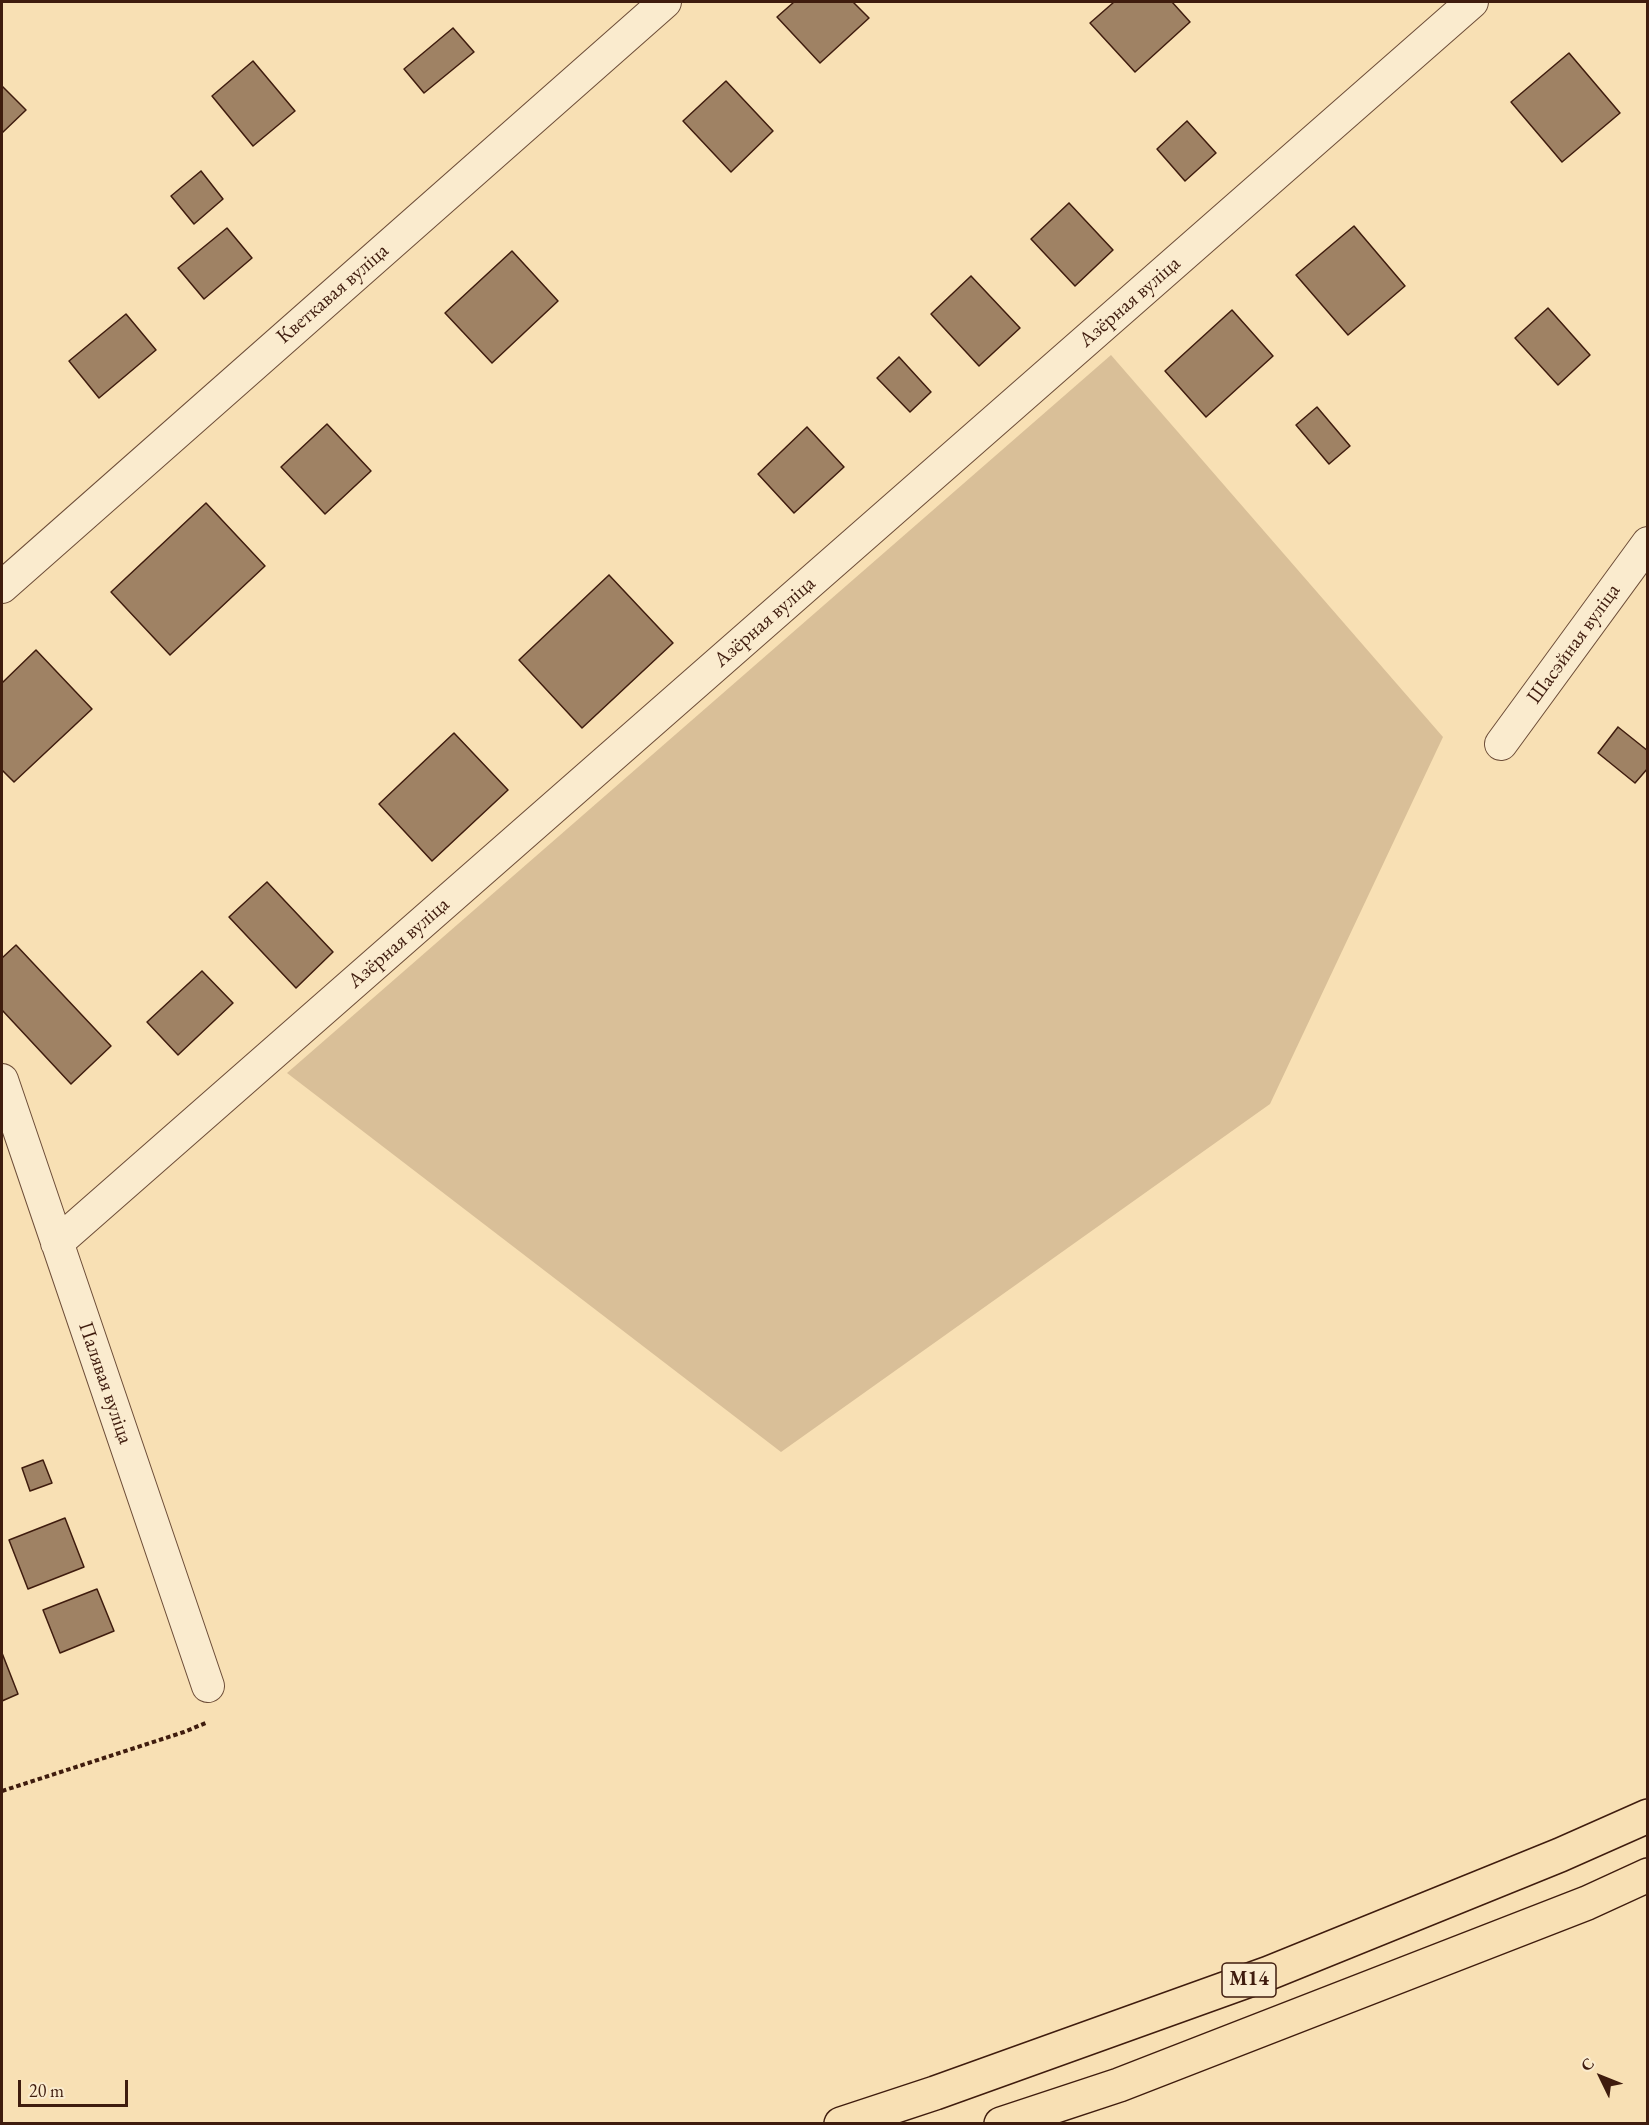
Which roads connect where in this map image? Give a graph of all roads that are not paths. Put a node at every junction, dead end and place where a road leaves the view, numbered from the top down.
1 (665, 2) edge
2 (1472, 2) edge
3 (1647, 543) edge
4 (2, 587) edge
5 (1501, 744) dead end
6 (2, 1080) edge
7 (57, 1244) junction
8 (208, 1686) road end
9 (1647, 1816) edge
10 (1647, 1875) edge
11 (841, 2124) edge
12 (1001, 2124) edge

1 - 4 street, Кветкавая вуліца
2 - 7 street, Азёрная вуліца
3 - 5 street, Шасэйная вуліца
6 - 7 street, Палявая вуліца
7 - 8 street, Палявая вуліца
9 - 11 highway, М14
10 - 12 highway, М14

